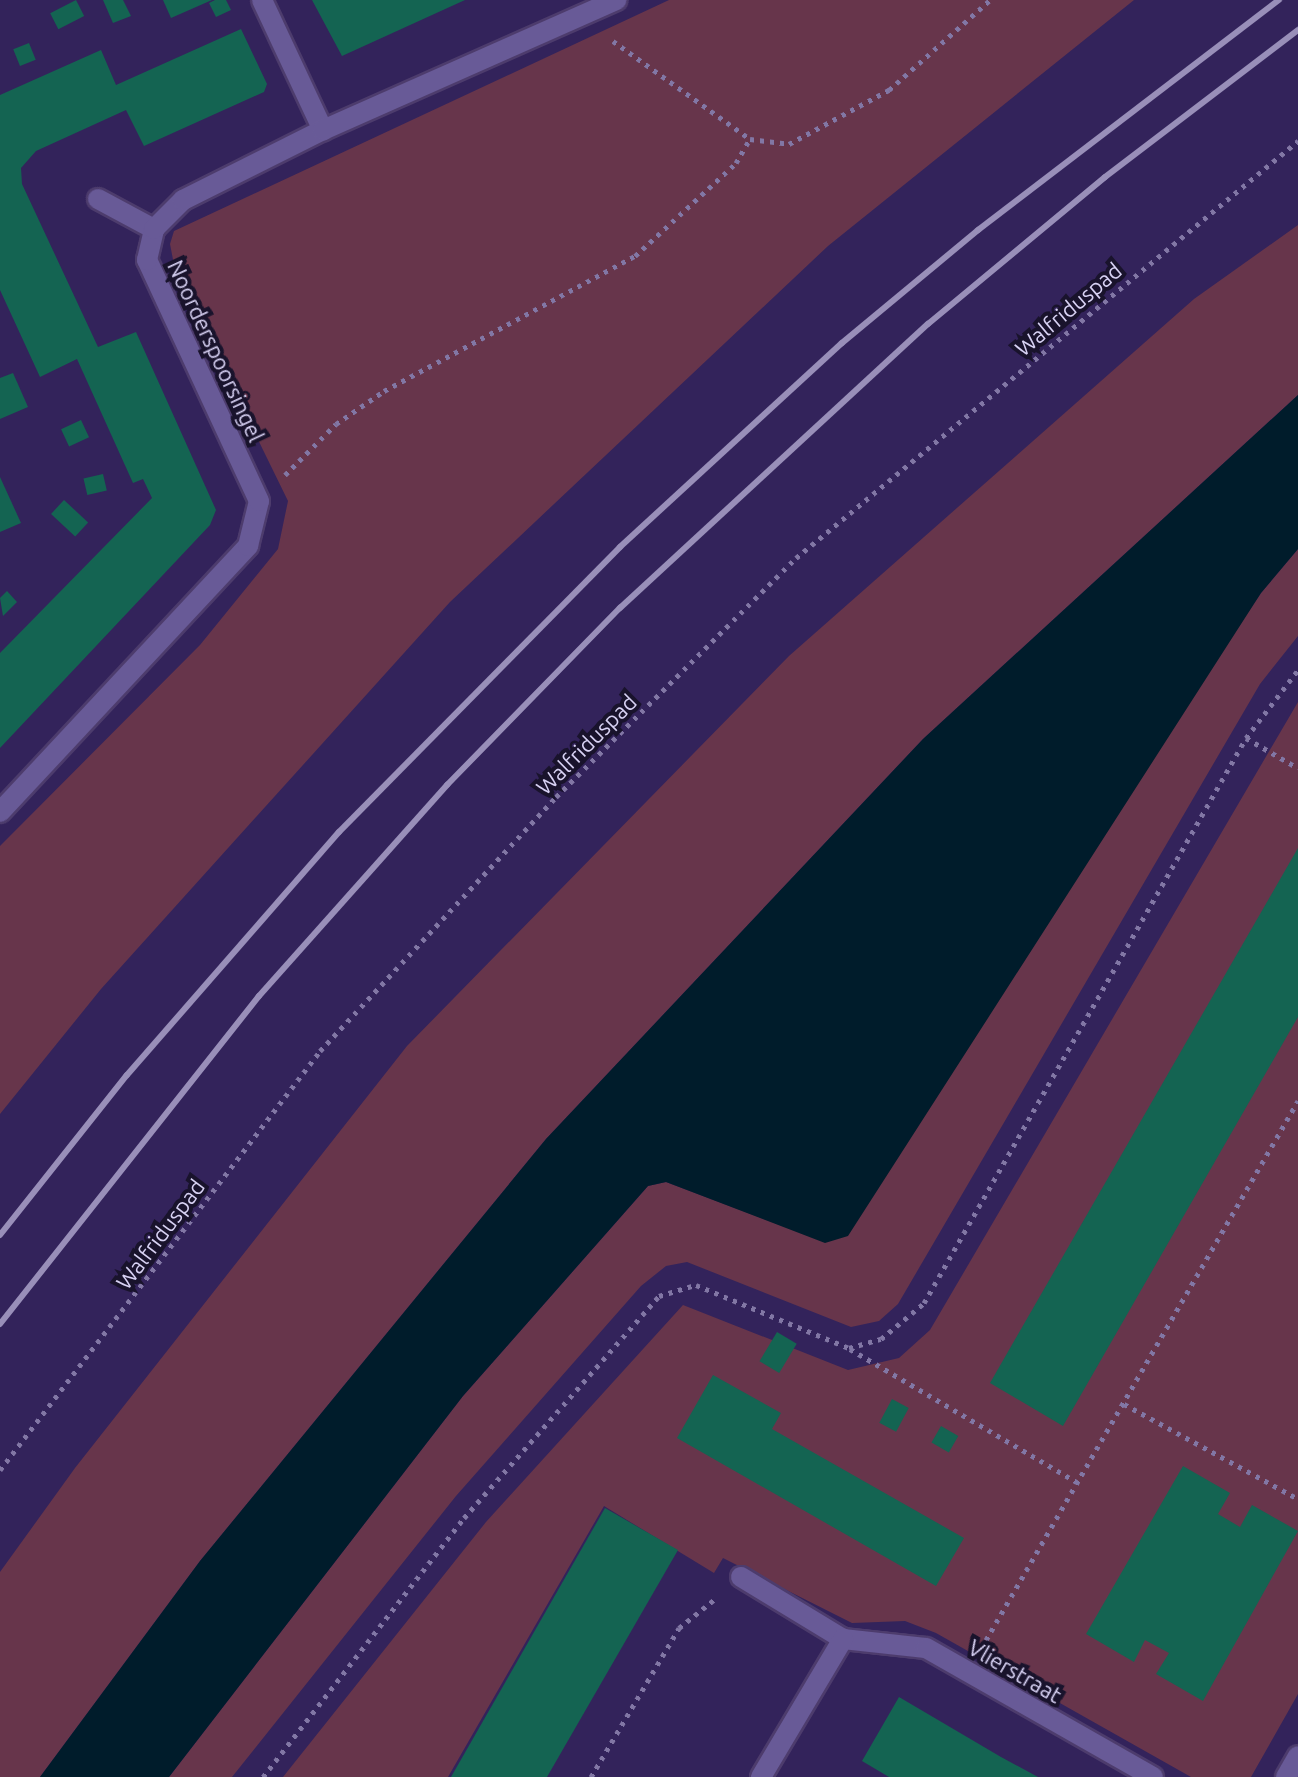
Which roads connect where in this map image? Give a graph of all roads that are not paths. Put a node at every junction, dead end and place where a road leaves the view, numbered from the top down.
1 (262, 0) edge
2 (616, 0) edge
3 (323, 130) junction
4 (98, 199) dead end
5 (154, 229) junction
6 (0, 812) edge
7 (741, 1577) road end
8 (843, 1639) junction
9 (1298, 1756) edge
10 (761, 1777) edge
11 (1153, 1777) edge
12 (1286, 1777) edge

1 - 3 street
2 - 3 street
3 - 5 street
4 - 5 street
5 - 6 street, Noorderspoorsingel
7 - 8 street, Vlierstraat
8 - 10 street
8 - 11 street, Vlierstraat
9 - 12 street

